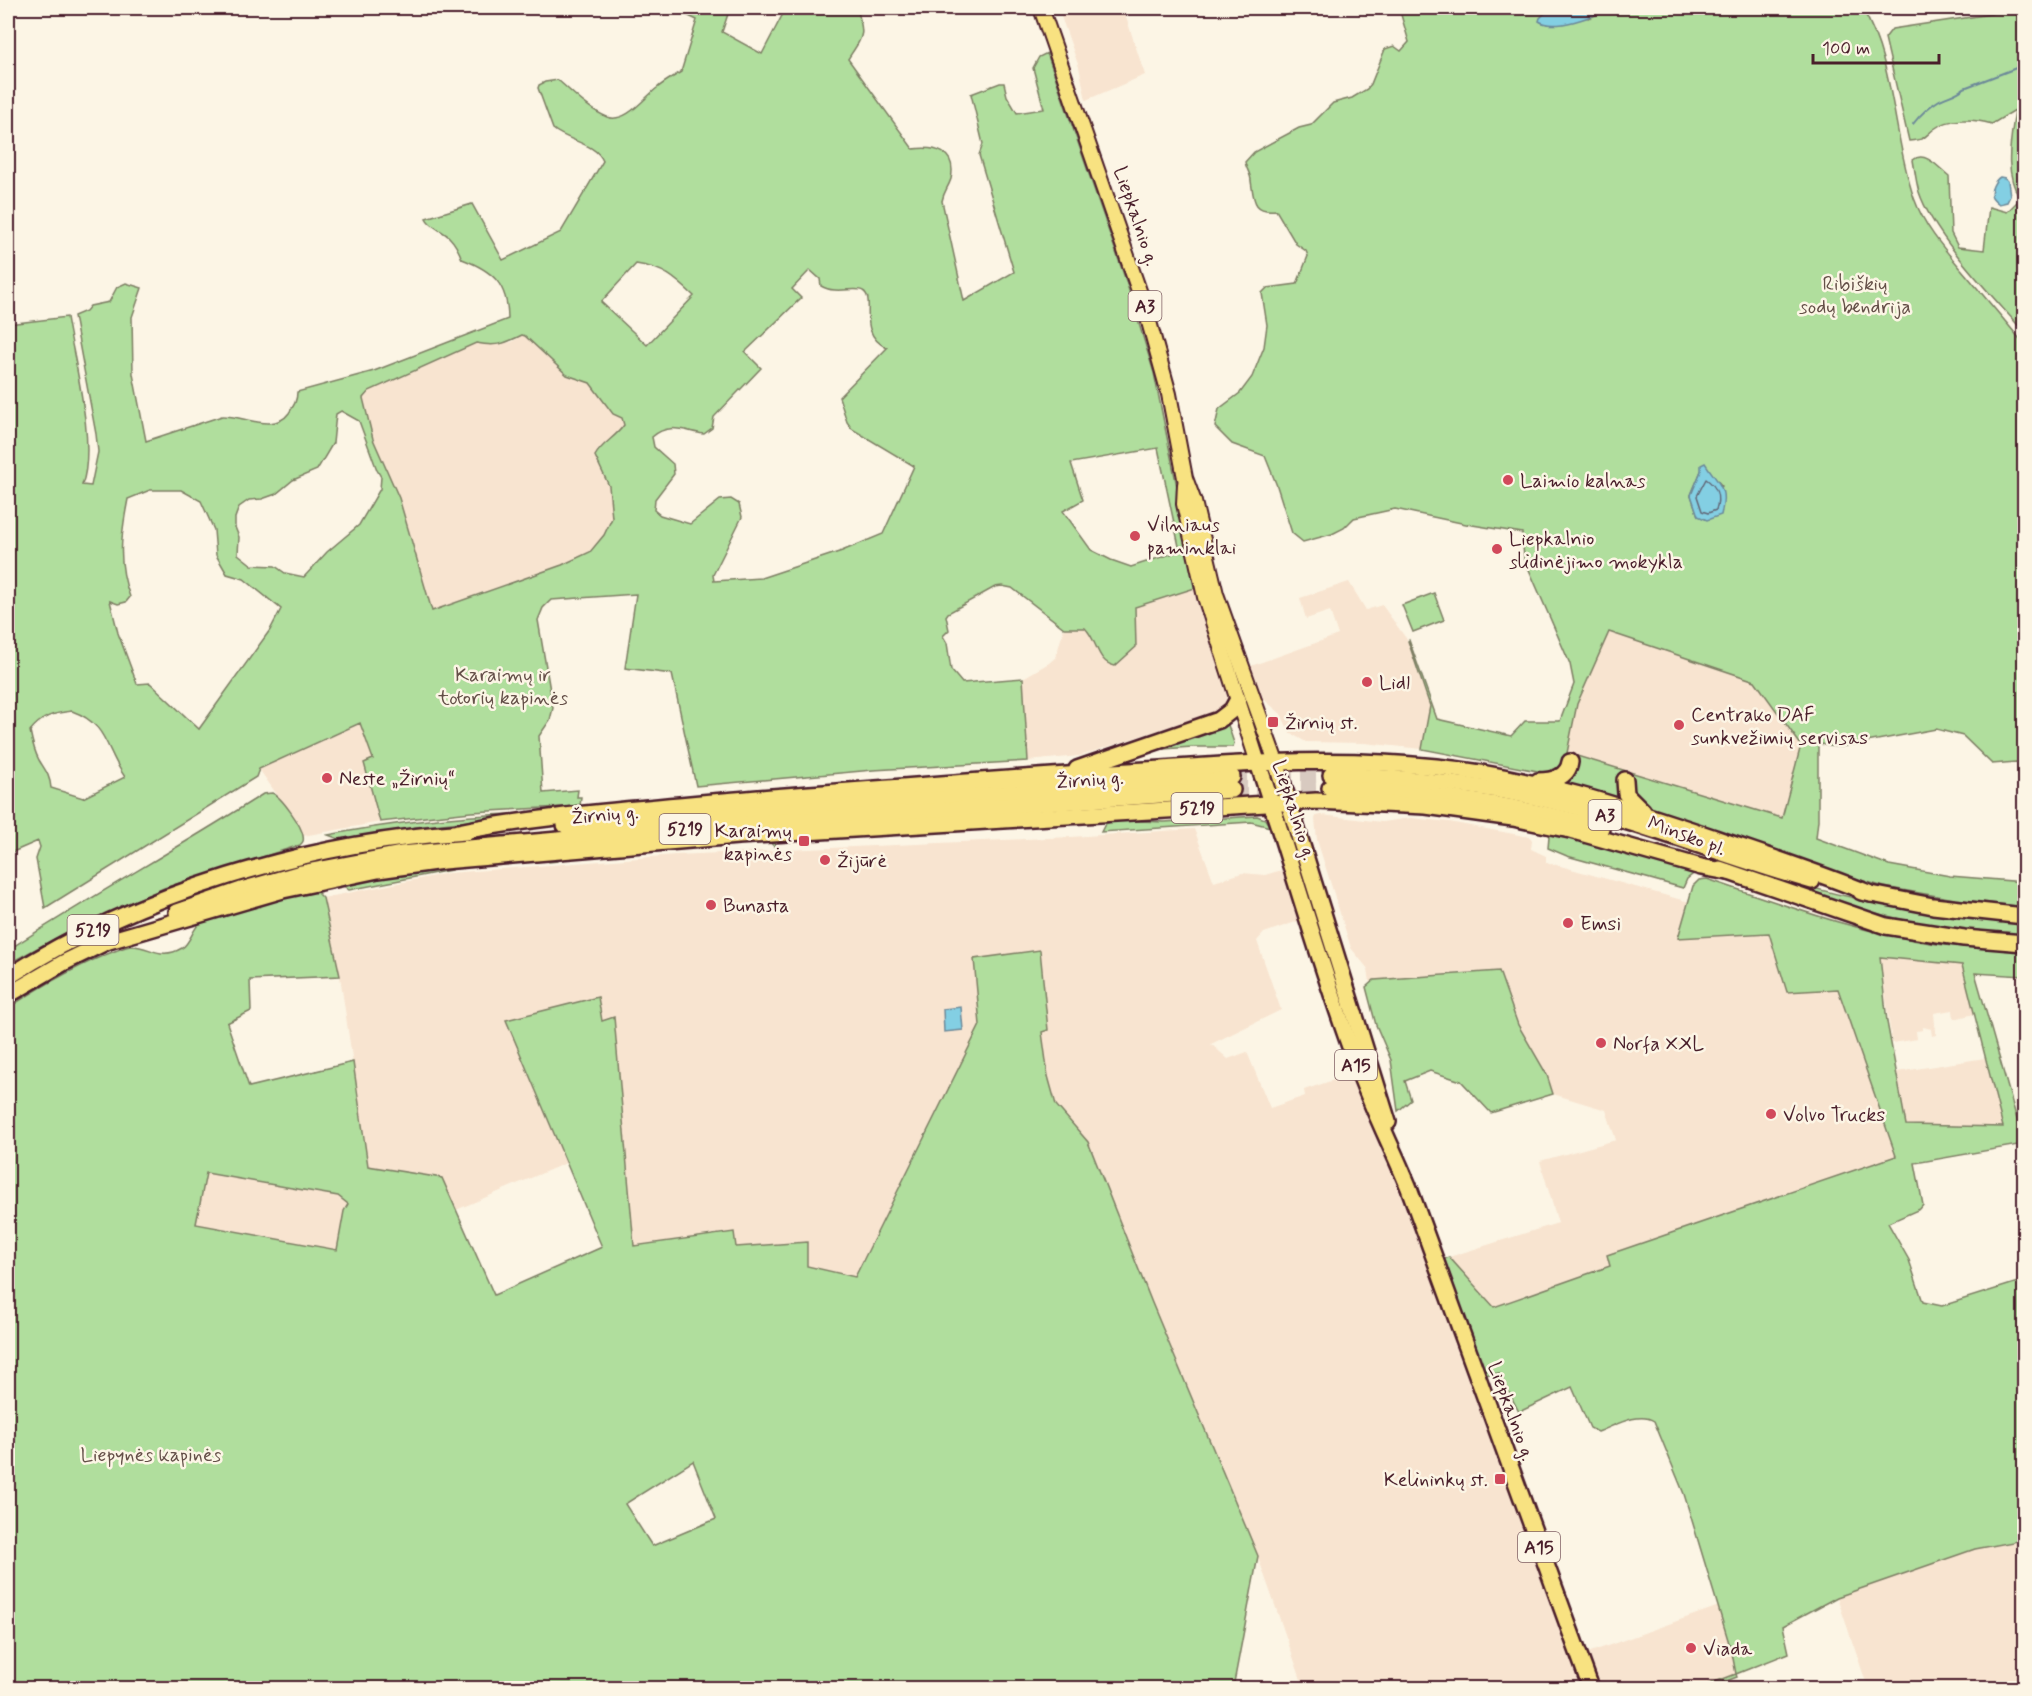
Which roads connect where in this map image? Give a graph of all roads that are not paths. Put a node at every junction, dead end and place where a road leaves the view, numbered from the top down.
1 (1041, 8) edge
2 (1185, 478) junction
3 (1238, 699) junction
4 (1276, 762) junction
5 (1570, 762) dead end
6 (1258, 763) junction
7 (1060, 775) junction
8 (1625, 780) dead end
9 (1529, 782) junction
10 (1290, 802) junction
11 (1272, 803) junction
12 (1648, 815) junction
13 (458, 832) junction
14 (1728, 872) junction
15 (1871, 894) junction
16 (2025, 916) edge
17 (102, 943) junction
18 (2025, 943) edge
19 (8, 977) edge
20 (8, 995) edge
21 (1392, 1149) junction
22 (1591, 1689) edge

1 - 2 main road, Liepkalnio g. / A3
2 - 3 main road, Liepkalnio g. / A3
2 - 4 main road, Liepkalnio g. / A3
3 - 6 main road, Liepkalnio g. / A3
3 - 7 highway
4 - 6 highway, A3
4 - 9 highway, A3
4 - 10 highway, Liepkalnio g. / A15
5 - 9 highway
6 - 7 highway, 5219
6 - 11 highway, Liepkalnio g. / A15
7 - 13 highway, 5219
8 - 12 highway
9 - 12 highway, A3
10 - 11 highway, A3
10 - 14 highway, A3
10 - 21 highway, Liepkalnio g. / A15
11 - 17 highway, 5219
11 - 21 highway, Liepkalnio g. / A15
12 - 15 highway, A3
13 - 17 highway, Žirnių g. / 5219
13 - 19 highway, Žirnių g. / 5219
14 - 15 highway, Minsko pl. / A3
14 - 18 highway, Minsko pl. / A3
15 - 16 highway, Minsko pl. / A3
17 - 20 highway, Žirnių g. / 5219
21 - 22 highway, Liepkalnio g. / A15

